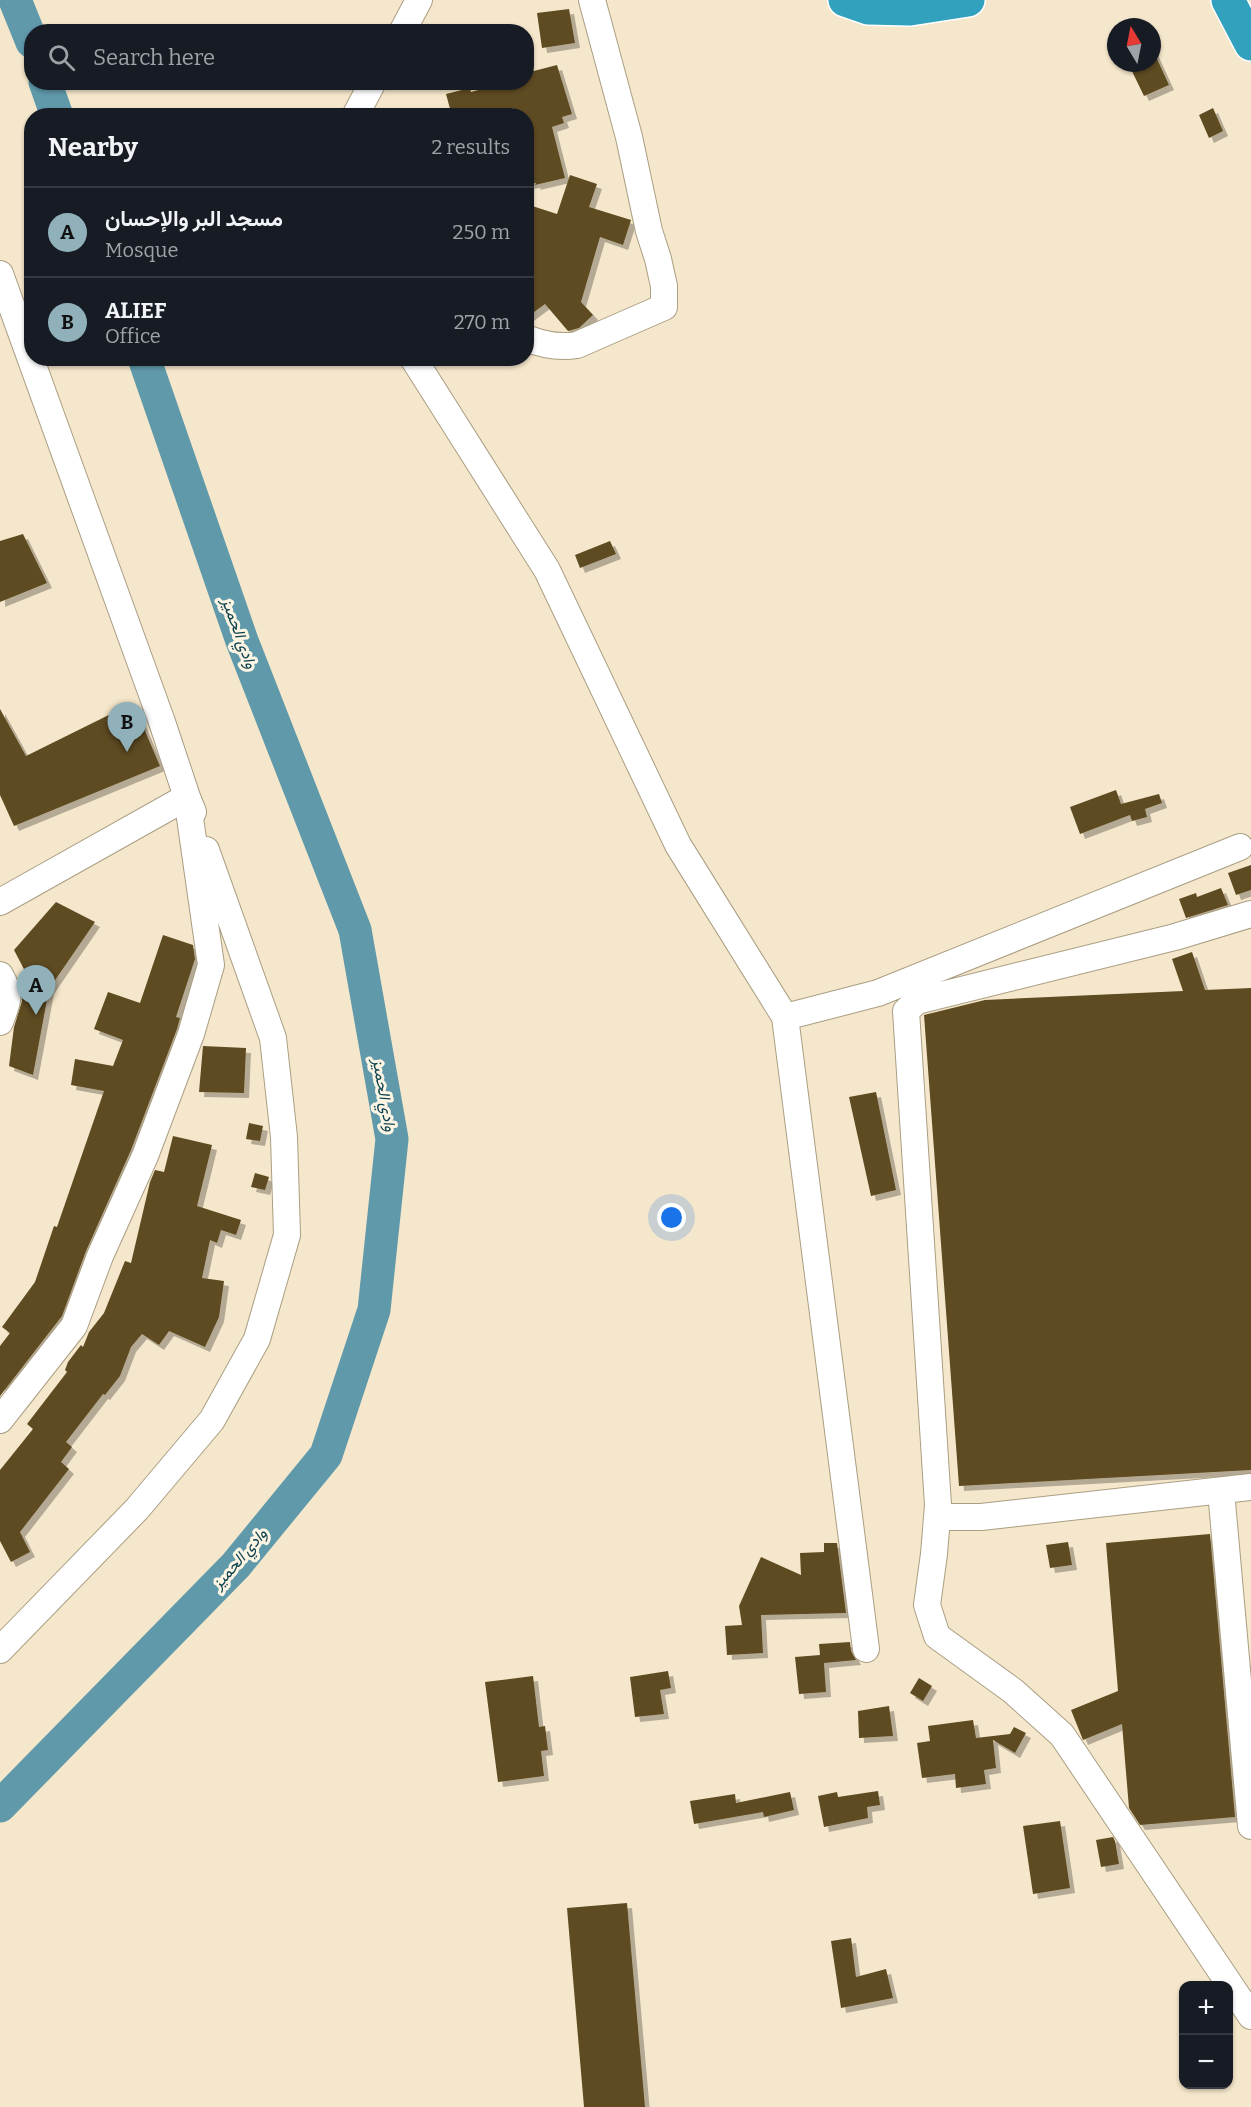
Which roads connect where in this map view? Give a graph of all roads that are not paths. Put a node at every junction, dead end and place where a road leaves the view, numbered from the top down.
1 (419, 0) edge
2 (592, 0) edge
3 (845, 0) edge
4 (968, 0) edge
5 (1228, 0) edge
6 (406, 24) edge
7 (1251, 44) edge
8 (369, 90) edge
9 (359, 108) edge
10 (0, 274) edge
11 (24, 340) edge
12 (534, 341) edge
13 (33, 366) edge
14 (418, 366) edge
15 (187, 797) junction
16 (1240, 847) dead end
17 (0, 902) edge
18 (1251, 914) edge
19 (0, 975) edge
20 (785, 1017) junction
21 (0, 1022) edge
22 (0, 1420) edge
23 (1251, 1487) edge
24 (1221, 1491) junction
25 (937, 1517) junction
26 (866, 1649) dead end
27 (0, 1650) edge
28 (1251, 1826) edge
29 (1251, 2016) edge

1 - 6 street
2 - 12 street
3 - 4 highway
5 - 7 highway
8 - 9 street
10 - 11 street
13 - 15 street
14 - 20 street
15 - 17 street
15 - 22 street
15 - 27 street
16 - 20 street
18 - 25 street
19 - 21 street
20 - 26 street
23 - 24 street
24 - 25 street
24 - 28 street
25 - 29 street

